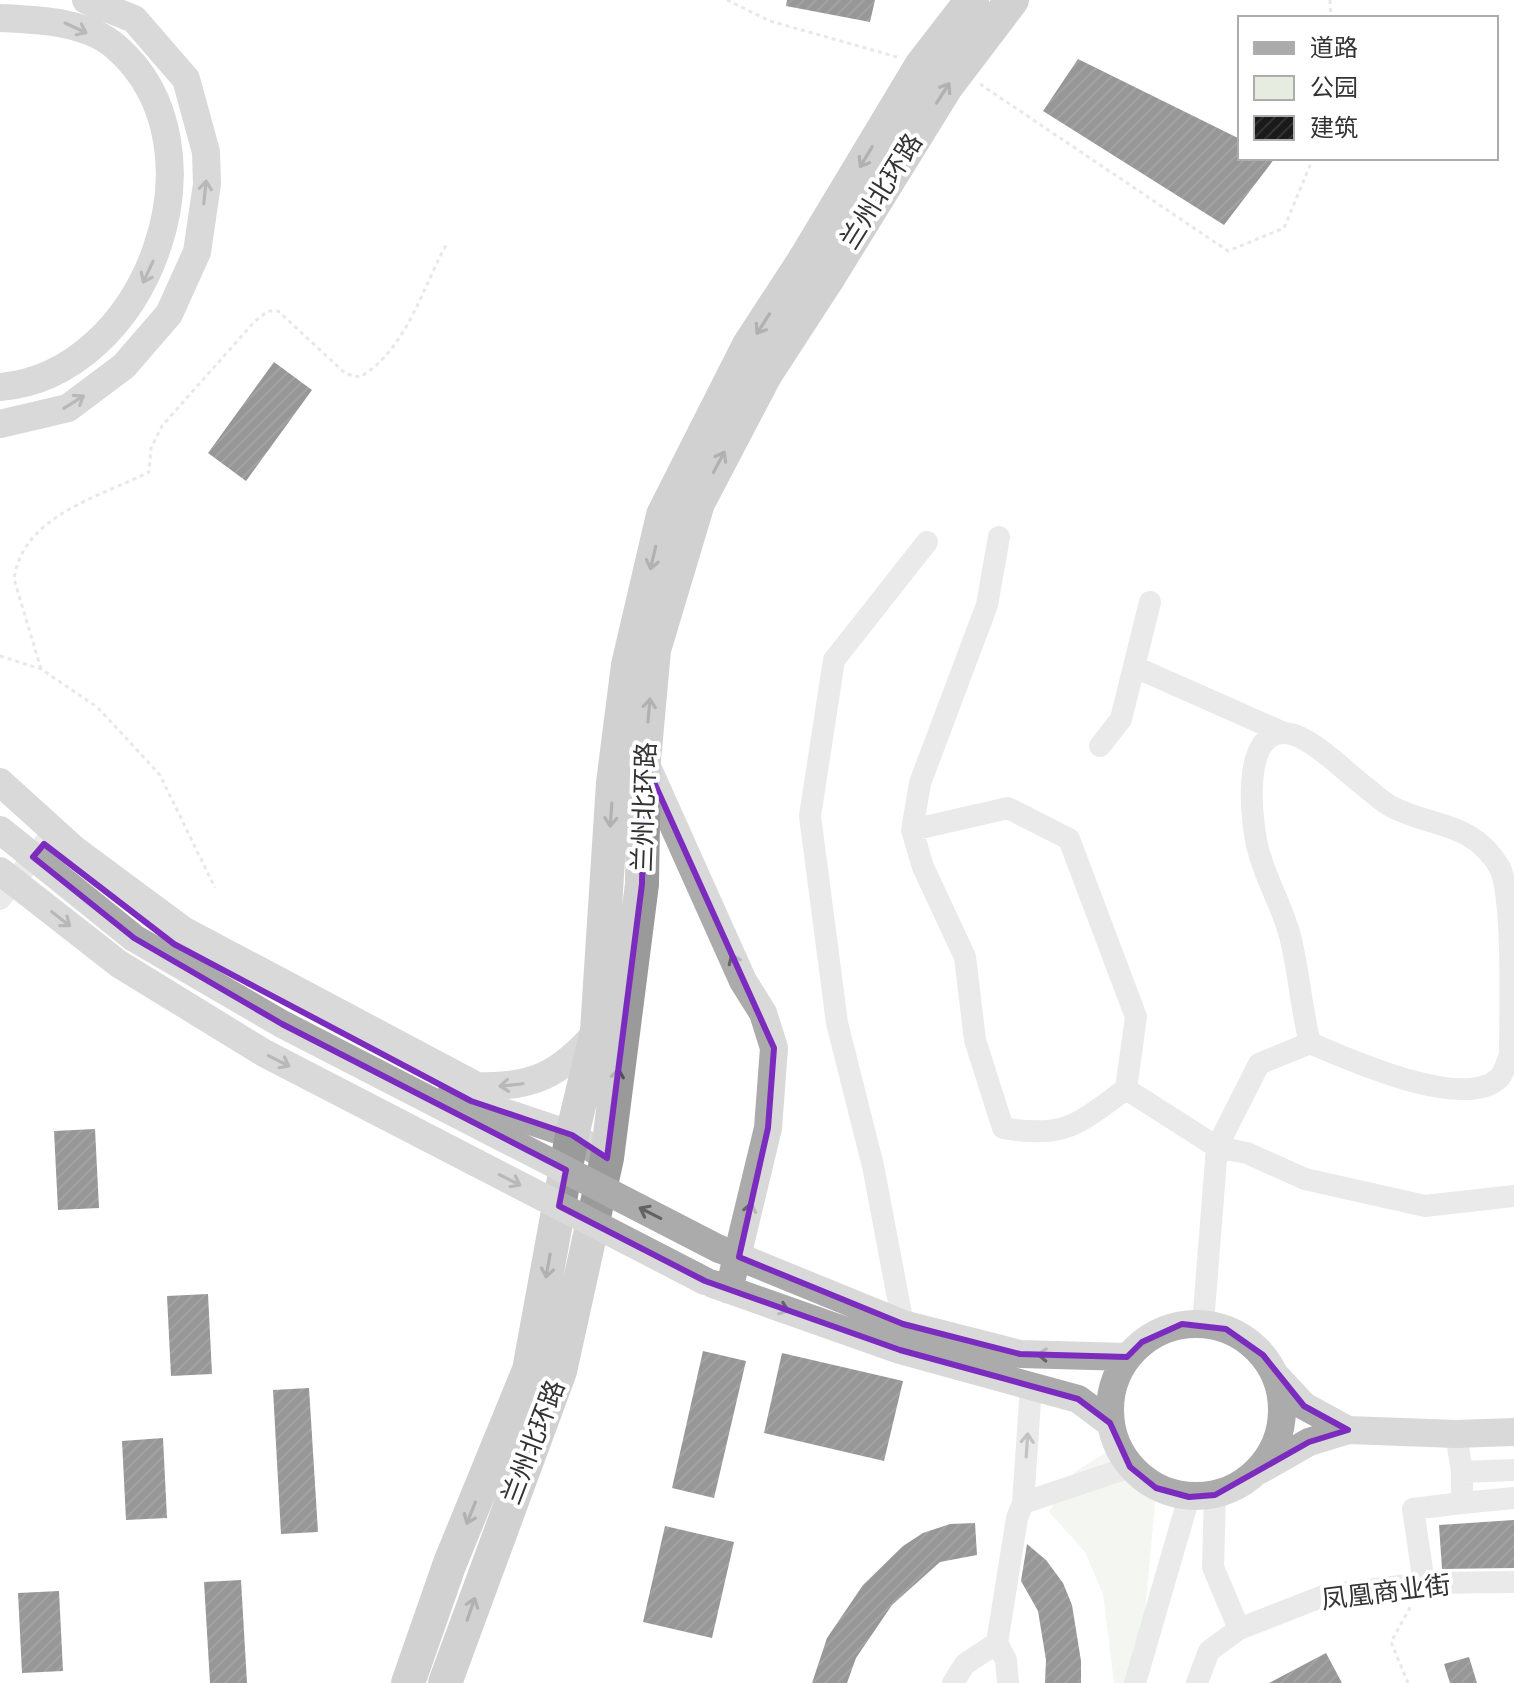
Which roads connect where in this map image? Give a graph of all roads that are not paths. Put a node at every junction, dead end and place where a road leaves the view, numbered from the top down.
1 (86, 0) edge
2 (972, 0) edge
3 (1012, 0) edge
4 (0, 18) edge
5 (816, 268) junction
6 (0, 387) edge
7 (0, 424) edge
8 (999, 537) dead end
9 (927, 542) dead end
10 (1150, 602) dead end
11 (1135, 667) junction
12 (1284, 733) junction
13 (1100, 746) dead end
14 (644, 760) junction
15 (0, 782) edge
16 (0, 806) edge
17 (0, 830) edge
18 (912, 830) junction
19 (44, 844) junction
20 (0, 871) edge
21 (0, 899) edge
22 (597, 1031) junction
23 (1310, 1043) junction
24 (1126, 1089) junction
25 (572, 1135) junction
26 (1217, 1147) junction
27 (607, 1158) junction
28 (1514, 1196) edge
29 (729, 1253) junction
30 (717, 1285) junction
31 (1203, 1324) junction
32 (902, 1337) junction
33 (1127, 1357) junction
34 (1275, 1375) junction
35 (1031, 1387) junction
36 (1110, 1423) junction
37 (1348, 1430) junction
38 (1514, 1432) edge
39 (1456, 1434) junction
40 (1130, 1467) junction
41 (1259, 1470) junction
42 (1514, 1470) edge
43 (1462, 1472) junction
44 (1202, 1496) junction
45 (1514, 1498) edge
46 (1023, 1503) junction
47 (1462, 1503) junction
48 (1514, 1582) edge
49 (1424, 1583) junction
50 (1239, 1629) junction
51 (997, 1643) junction
52 (408, 1683) edge
53 (445, 1683) edge
54 (953, 1683) edge
55 (1008, 1683) edge
56 (1135, 1683) edge
57 (1197, 1683) edge

7 -> 1 main road
2 -> 5 highway, 兰州北环路, bridge
5 -> 3 highway, 兰州北环路, bridge
4 -> 6 main road
14 -> 5 highway, 兰州北环路
5 -> 22 highway, 兰州北环路
8 - 18 street
9 - 32 street
10 - 11 street
11 - 12 street
11 - 13 street
12 - 23 street
12 - 23 street
27 -> 14 highway, 兰州北环路
29 -> 14 main road
22 -> 15 main road
16 - 19 main road
29 -> 17 main road, bridge
18 - 24 street
18 - 24 street
19 - 21 street
19 - 25 main road
20 -> 30 main road, bridge
22 - 25 highway, 兰州北环路
23 - 26 street
24 - 26 street
25 - 27 main road
25 -> 52 highway, 兰州北环路
26 - 28 street
26 - 31 street
53 -> 27 highway, 兰州北环路
29 - 30 main road
29 - 32 main road
30 -> 32 main road
31 - 33 main road
31 - 34 main road
33 -> 32 main road
32 - 35 main road
33 - 36 main road
34 - 37 main road
34 - 41 main road
35 - 36 main road
46 -> 35 street
36 - 40 main road
37 - 39 main road
37 - 41 main road
38 - 39 main road
39 - 43 street
40 - 44 main road
40 - 46 street
41 - 44 main road
42 - 43 street
43 - 47 street
44 - 50 street
44 - 56 street
45 - 47 street
46 - 51 street
47 - 49 street
48 - 49 street, 凤凰商业街
49 - 50 street, 凤凰商业街
50 - 57 street, 凤凰商业街
51 - 54 street
51 - 55 street

